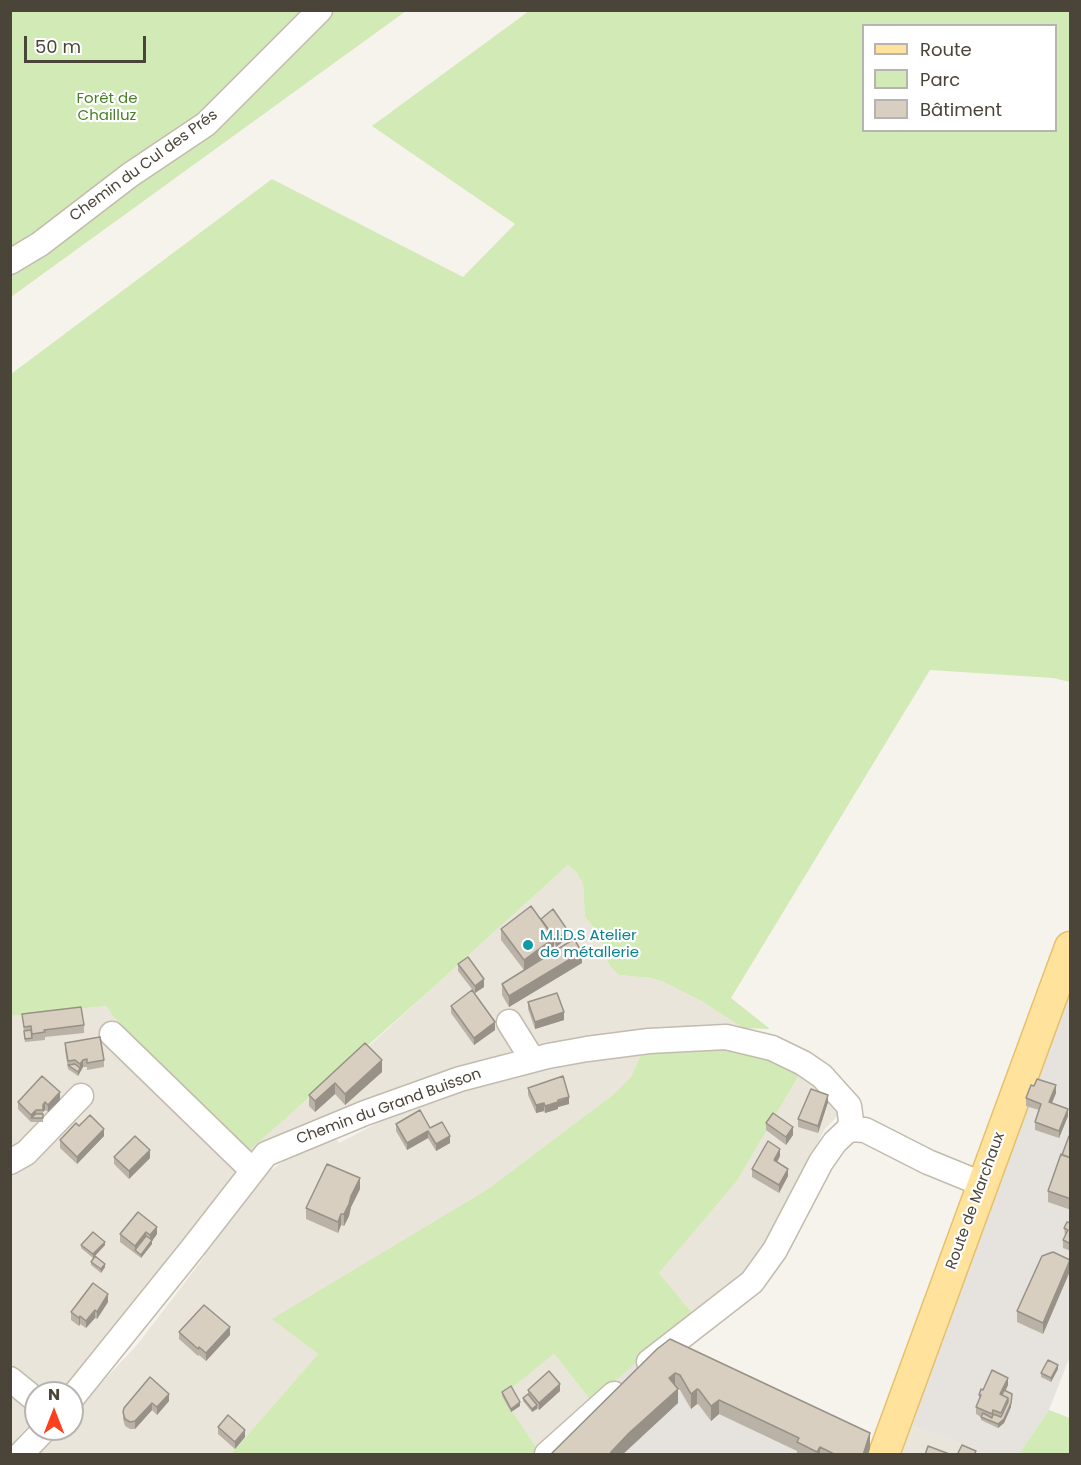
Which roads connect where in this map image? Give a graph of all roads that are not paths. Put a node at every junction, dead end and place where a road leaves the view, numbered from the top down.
1 (320, 10) edge
2 (10, 262) edge
3 (1071, 948) edge
4 (509, 1022) dead end
5 (112, 1034) dead end
6 (532, 1059) junction
7 (81, 1096) dead end
8 (849, 1129) junction
9 (10, 1162) edge
10 (252, 1170) junction
11 (982, 1184) junction
12 (10, 1379) edge
13 (84, 1383) edge
14 (24, 1390) edge
15 (547, 1455) edge
16 (884, 1455) edge

1 - 2 street, Chemin du Cul des Prés
3 - 11 main road, Route de Marchaux
4 - 6 street
5 - 10 street
6 - 8 street, Chemin du Grand Buisson
6 - 10 street, Chemin du Grand Buisson
7 - 9 street
8 - 11 street
8 - 15 street
10 - 13 street, Chemin du Grand Buisson
11 - 16 main road, Route de Marchaux
12 - 14 street

